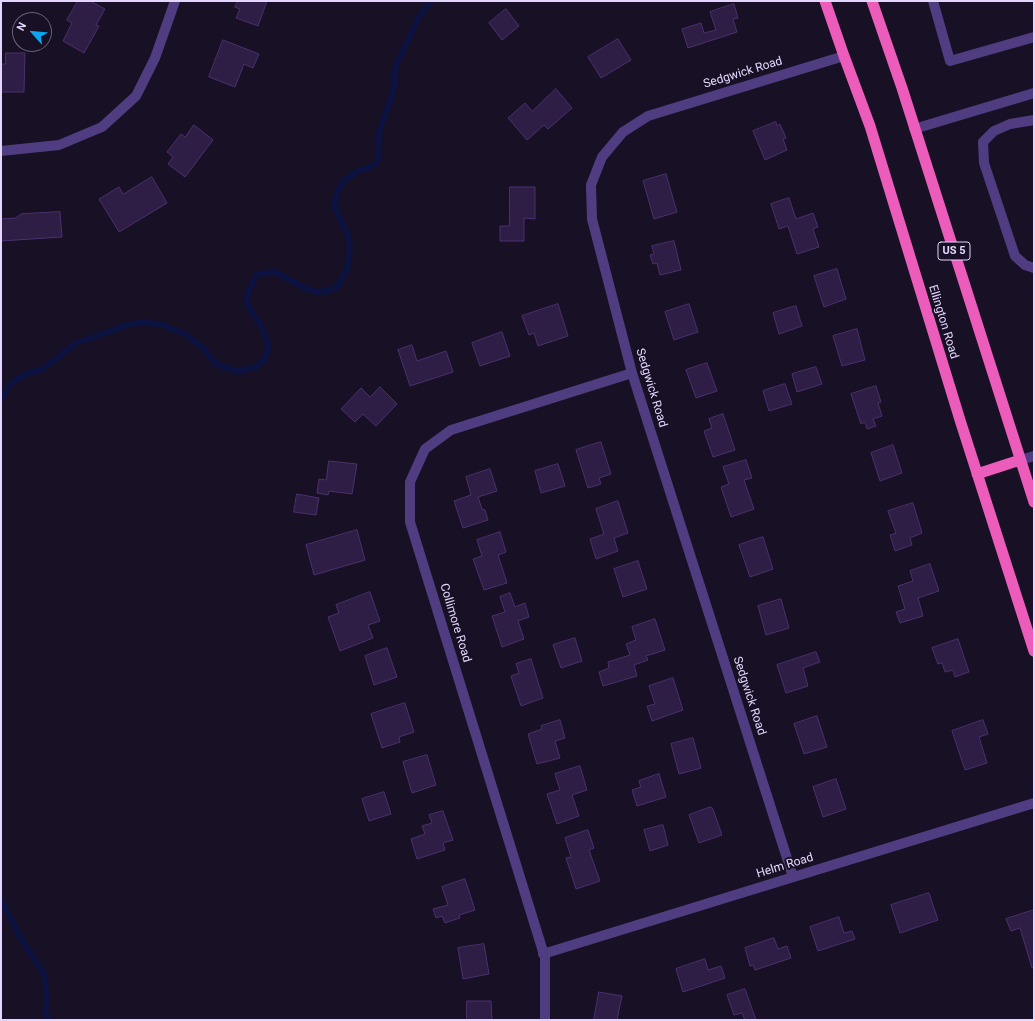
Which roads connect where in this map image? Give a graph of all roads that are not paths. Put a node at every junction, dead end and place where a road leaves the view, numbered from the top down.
1 (175, 1) edge
2 (825, 1) edge
3 (872, 1) edge
4 (933, 1) edge
5 (1034, 36) edge
6 (844, 56) junction
7 (1034, 93) edge
8 (1034, 120) edge
9 (914, 129) junction
10 (1, 151) edge
11 (1034, 268) edge
12 (632, 373) junction
13 (1034, 456) edge
14 (1020, 460) junction
15 (977, 474) junction
16 (1034, 502) edge
17 (1034, 651) edge
18 (1034, 803) edge
19 (793, 877) junction
20 (543, 954) junction
21 (545, 1020) edge

1 - 10 street
2 - 6 highway, Ellington Road
3 - 9 highway, US 5
4 - 5 street
6 - 12 street, Sedgwick Road
6 - 15 highway, Ellington Road
7 - 9 street
8 - 11 street
9 - 14 highway, US 5
12 - 19 street, Sedgwick Road
12 - 20 street, Collimore Road
13 - 14 street
14 - 15 highway
14 - 16 highway, US 5
15 - 17 highway, Ellington Road
18 - 19 street, Helm Road
19 - 20 street, Helm Road
20 - 21 street, Collimore Road

